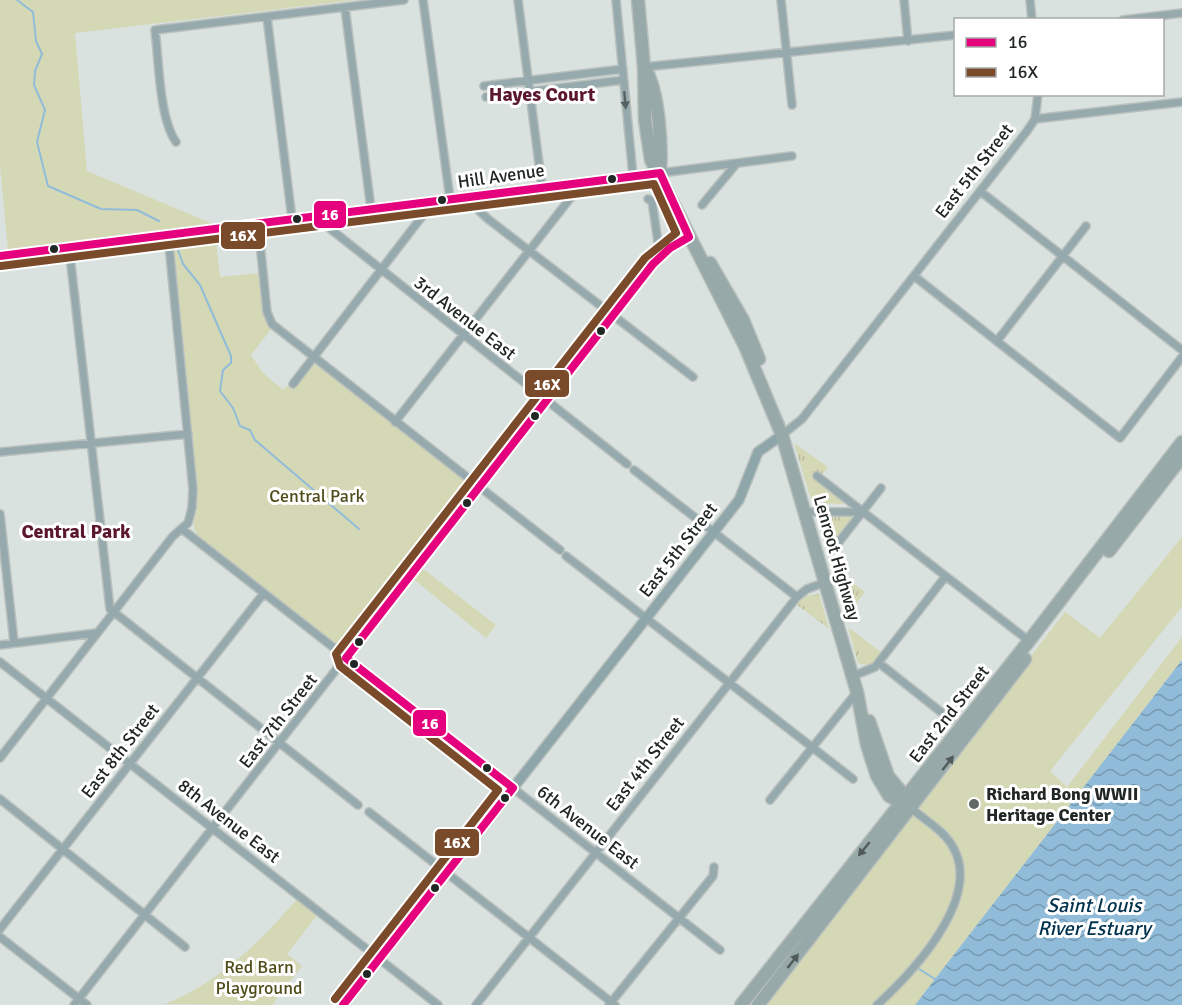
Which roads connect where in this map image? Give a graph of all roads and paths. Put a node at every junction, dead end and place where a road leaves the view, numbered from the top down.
1 (404, 0) edge
2 (423, 0) edge
3 (518, 0) edge
4 (616, 0) edge
5 (638, 0) edge
6 (781, 0) edge
7 (904, 0) edge
8 (1030, 0) edge
9 (345, 8) junction
10 (1182, 13) edge
11 (267, 17) junction
12 (1032, 18) edge
13 (1140, 18) edge
14 (954, 35) edge
15 (908, 40) junction
16 (786, 53) junction
17 (645, 67) junction
18 (622, 69) junction
19 (623, 80) junction
20 (529, 81) junction
21 (484, 86) dead end
22 (530, 91) junction
23 (1038, 96) edge
24 (486, 97) dead end
25 (1182, 102) edge
26 (792, 105) dead end
27 (1035, 119) junction
28 (177, 142) dead end
29 (792, 156) dead end
30 (737, 163) junction
31 (660, 173) junction
32 (633, 176) junction
33 (583, 182) junction
34 (542, 187) junction
35 (980, 190) junction
36 (465, 198) junction
37 (648, 199) dead end
38 (450, 200) junction
39 (434, 201) junction
40 (702, 205) dead end
41 (370, 209) junction
42 (314, 216) junction
43 (292, 219) junction
44 (258, 223) junction
45 (1086, 226) dead end
46 (168, 235) junction
47 (689, 237) junction
48 (69, 247) junction
49 (530, 252) junction
50 (0, 256) edge
51 (660, 256) junction
52 (1063, 256) junction
53 (381, 271) junction
54 (914, 276) junction
55 (613, 317) junction
56 (464, 337) junction
57 (997, 341) junction
58 (1182, 350) edge
59 (314, 357) junction
60 (1182, 357) edge
61 (693, 377) dead end
62 (293, 384) dead end
63 (547, 401) junction
64 (395, 422) junction
65 (188, 434) junction
66 (782, 435) junction
67 (1182, 442) edge
68 (91, 443) junction
69 (0, 452) edge
70 (1182, 457) edge
71 (627, 464) dead end
72 (634, 470) dead end
73 (817, 476) dead end
74 (479, 487) junction
75 (881, 488) dead end
76 (806, 512) junction
77 (862, 512) junction
78 (0, 514) edge
79 (182, 530) junction
80 (713, 532) junction
81 (835, 547) dead end
82 (945, 577) junction
83 (826, 582) junction
84 (264, 593) junction
85 (797, 597) junction
86 (114, 613) junction
87 (646, 618) junction
88 (96, 633) junction
89 (14, 642) junction
90 (1032, 644) junction
91 (0, 645) edge
92 (346, 658) junction
93 (0, 662) edge
94 (879, 663) junction
95 (853, 676) junction
96 (196, 679) junction
97 (729, 681) junction
98 (857, 692) junction
99 (47, 698) junction
100 (951, 720) dead end
101 (279, 743) junction
102 (812, 747) junction
103 (0, 758) edge
104 (130, 762) junction
105 (853, 779) dead end
106 (513, 788) junction
107 (0, 799) edge
108 (770, 800) dead end
109 (906, 802) junction
110 (358, 805) dead end
111 (369, 812) dead end
112 (212, 828) junction
113 (63, 849) junction
114 (596, 852) junction
115 (714, 867) dead end
116 (446, 873) junction
117 (145, 914) junction
118 (679, 917) junction
119 (0, 929) edge
120 (0, 938) edge
121 (529, 938) junction
122 (185, 947) dead end
123 (720, 950) dead end
124 (378, 959) junction
125 (76, 1002) edge
126 (612, 1004) edge
127 (87, 1005) edge
128 (343, 1005) edge
129 (438, 1005) edge
130 (476, 1005) edge
131 (741, 1005) edge
132 (758, 1005) edge
133 (877, 1005) edge

1 - 9 street
2 - 38 street
3 - 20 street
4 - 18 street
5 - 17 highway
6 - 16 street
7 - 15 street
8 - 12 street
9 - 11 street
9 - 41 street
10 - 13 street
11 - 28 street
11 - 43 street
14 - 15 street
15 - 16 street
16 - 17 street
16 - 26 street
17 - 31 highway
18 - 19 street
18 - 20 street
19 - 22 street
19 -> 32 street
20 - 21 street
20 - 22 street
22 - 24 street
22 - 34 street
23 - 27 street
25 - 27 street
27 - 35 street, East 5th Street
29 - 30 street, Hill Avenue
30 - 31 street, Hill Avenue
30 - 40 street
31 - 32 street, Hill Avenue
31 - 47 highway, Lenroot Highway
32 - 33 street, Hill Avenue
33 - 34 street, Hill Avenue
33 - 49 street
34 - 36 street, Hill Avenue
35 - 52 street
35 - 54 street, East 5th Street
36 - 38 street, Hill Avenue
36 - 49 street
37 - 51 street
38 - 39 street, Hill Avenue
39 - 41 street, Hill Avenue
39 - 53 street
41 - 42 street, Hill Avenue
42 - 43 street, Hill Avenue
42 - 53 street, 3rd Avenue East
43 - 44 street, Hill Avenue
44 - 46 street, Hill Avenue
44 - 59 street
45 - 52 street
46 - 48 street, Hill Avenue
46 - 65 street
47 - 51 street, East 7th Street
47 - 66 highway, Lenroot Highway
48 - 50 street, Hill Avenue
48 - 68 street
49 - 55 street
49 - 56 street
51 - 55 street, East 7th Street
52 - 57 street
52 - 58 street
53 - 56 street, 3rd Avenue East
53 - 59 street
54 - 57 street
54 - 66 street, East 5th Street
55 - 61 street
55 - 63 street, East 7th Street
56 - 63 street, 3rd Avenue East
56 - 64 street
57 - 60 street
59 - 62 street
59 - 64 street
63 - 71 street, 3rd Avenue East
63 - 74 street, East 7th Street
64 - 74 street
65 - 68 street
65 - 79 street
66 - 76 highway, Lenroot Highway
66 - 80 street, East 5th Street
67 - 90 highway, East 2nd Street
68 - 69 street
68 - 86 street
70 - 90 highway, East 2nd Street
72 - 80 street
73 - 77 street
74 - 87 street
74 - 92 street, East 7th Street
75 - 77 street
76 - 77 street
76 - 83 highway, Lenroot Highway
77 - 81 street
77 - 82 street
78 - 89 street
79 - 84 street, 6th Avenue East
79 - 86 street
80 - 85 street
80 - 87 street, East 5th Street
82 - 90 street
82 - 94 street
83 - 85 street, East 4th Street
83 - 95 highway, Lenroot Highway
84 - 92 street, 6th Avenue East
84 - 96 street, East 8th Street
85 - 97 street, East 4th Street
86 - 88 street
86 - 96 street
87 - 97 street
87 - 106 street, East 5th Street
88 - 89 street
88 - 99 street
89 - 91 street
90 - 109 highway, East 2nd Street
92 - 101 street, East 7th Street
92 - 106 street, 6th Avenue East
93 - 99 street, 8th Avenue East
94 - 95 street
94 - 100 street
95 - 98 highway, Lenroot Highway
96 - 101 street
96 - 104 street, East 8th Street
97 - 102 street
97 - 114 street, East 4th Street
98 - 102 street
98 - 109 highway, Lenroot Highway
99 - 103 street
99 - 104 street, 8th Avenue East
101 - 110 street
101 - 112 street, East 7th Street
102 - 105 street
102 - 108 street
104 - 112 street, 8th Avenue East
104 - 113 street, East 8th Street
106 - 114 street, 6th Avenue East
106 - 116 street, East 5th Street
107 - 113 street
109 -> 131 highway, East 2nd Street
132 -> 109 highway, East 2nd Street
109 - 133 street
111 - 116 street
112 - 117 street, East 7th Street
112 - 124 street, 8th Avenue East
113 - 117 street
113 - 119 street, East 8th Street
114 - 118 street, 6th Avenue East
114 - 121 street, East 4th Street
115 - 118 street
116 - 121 street
116 - 124 street, East 5th Street
117 - 122 street
117 - 125 street, East 7th Street
118 - 123 street, 6th Avenue East
118 - 126 street
120 - 125 street
121 - 126 street
121 - 130 street, East 4th Street
124 - 128 street, East 5th Street
124 - 129 street, 8th Avenue East
125 - 127 street

